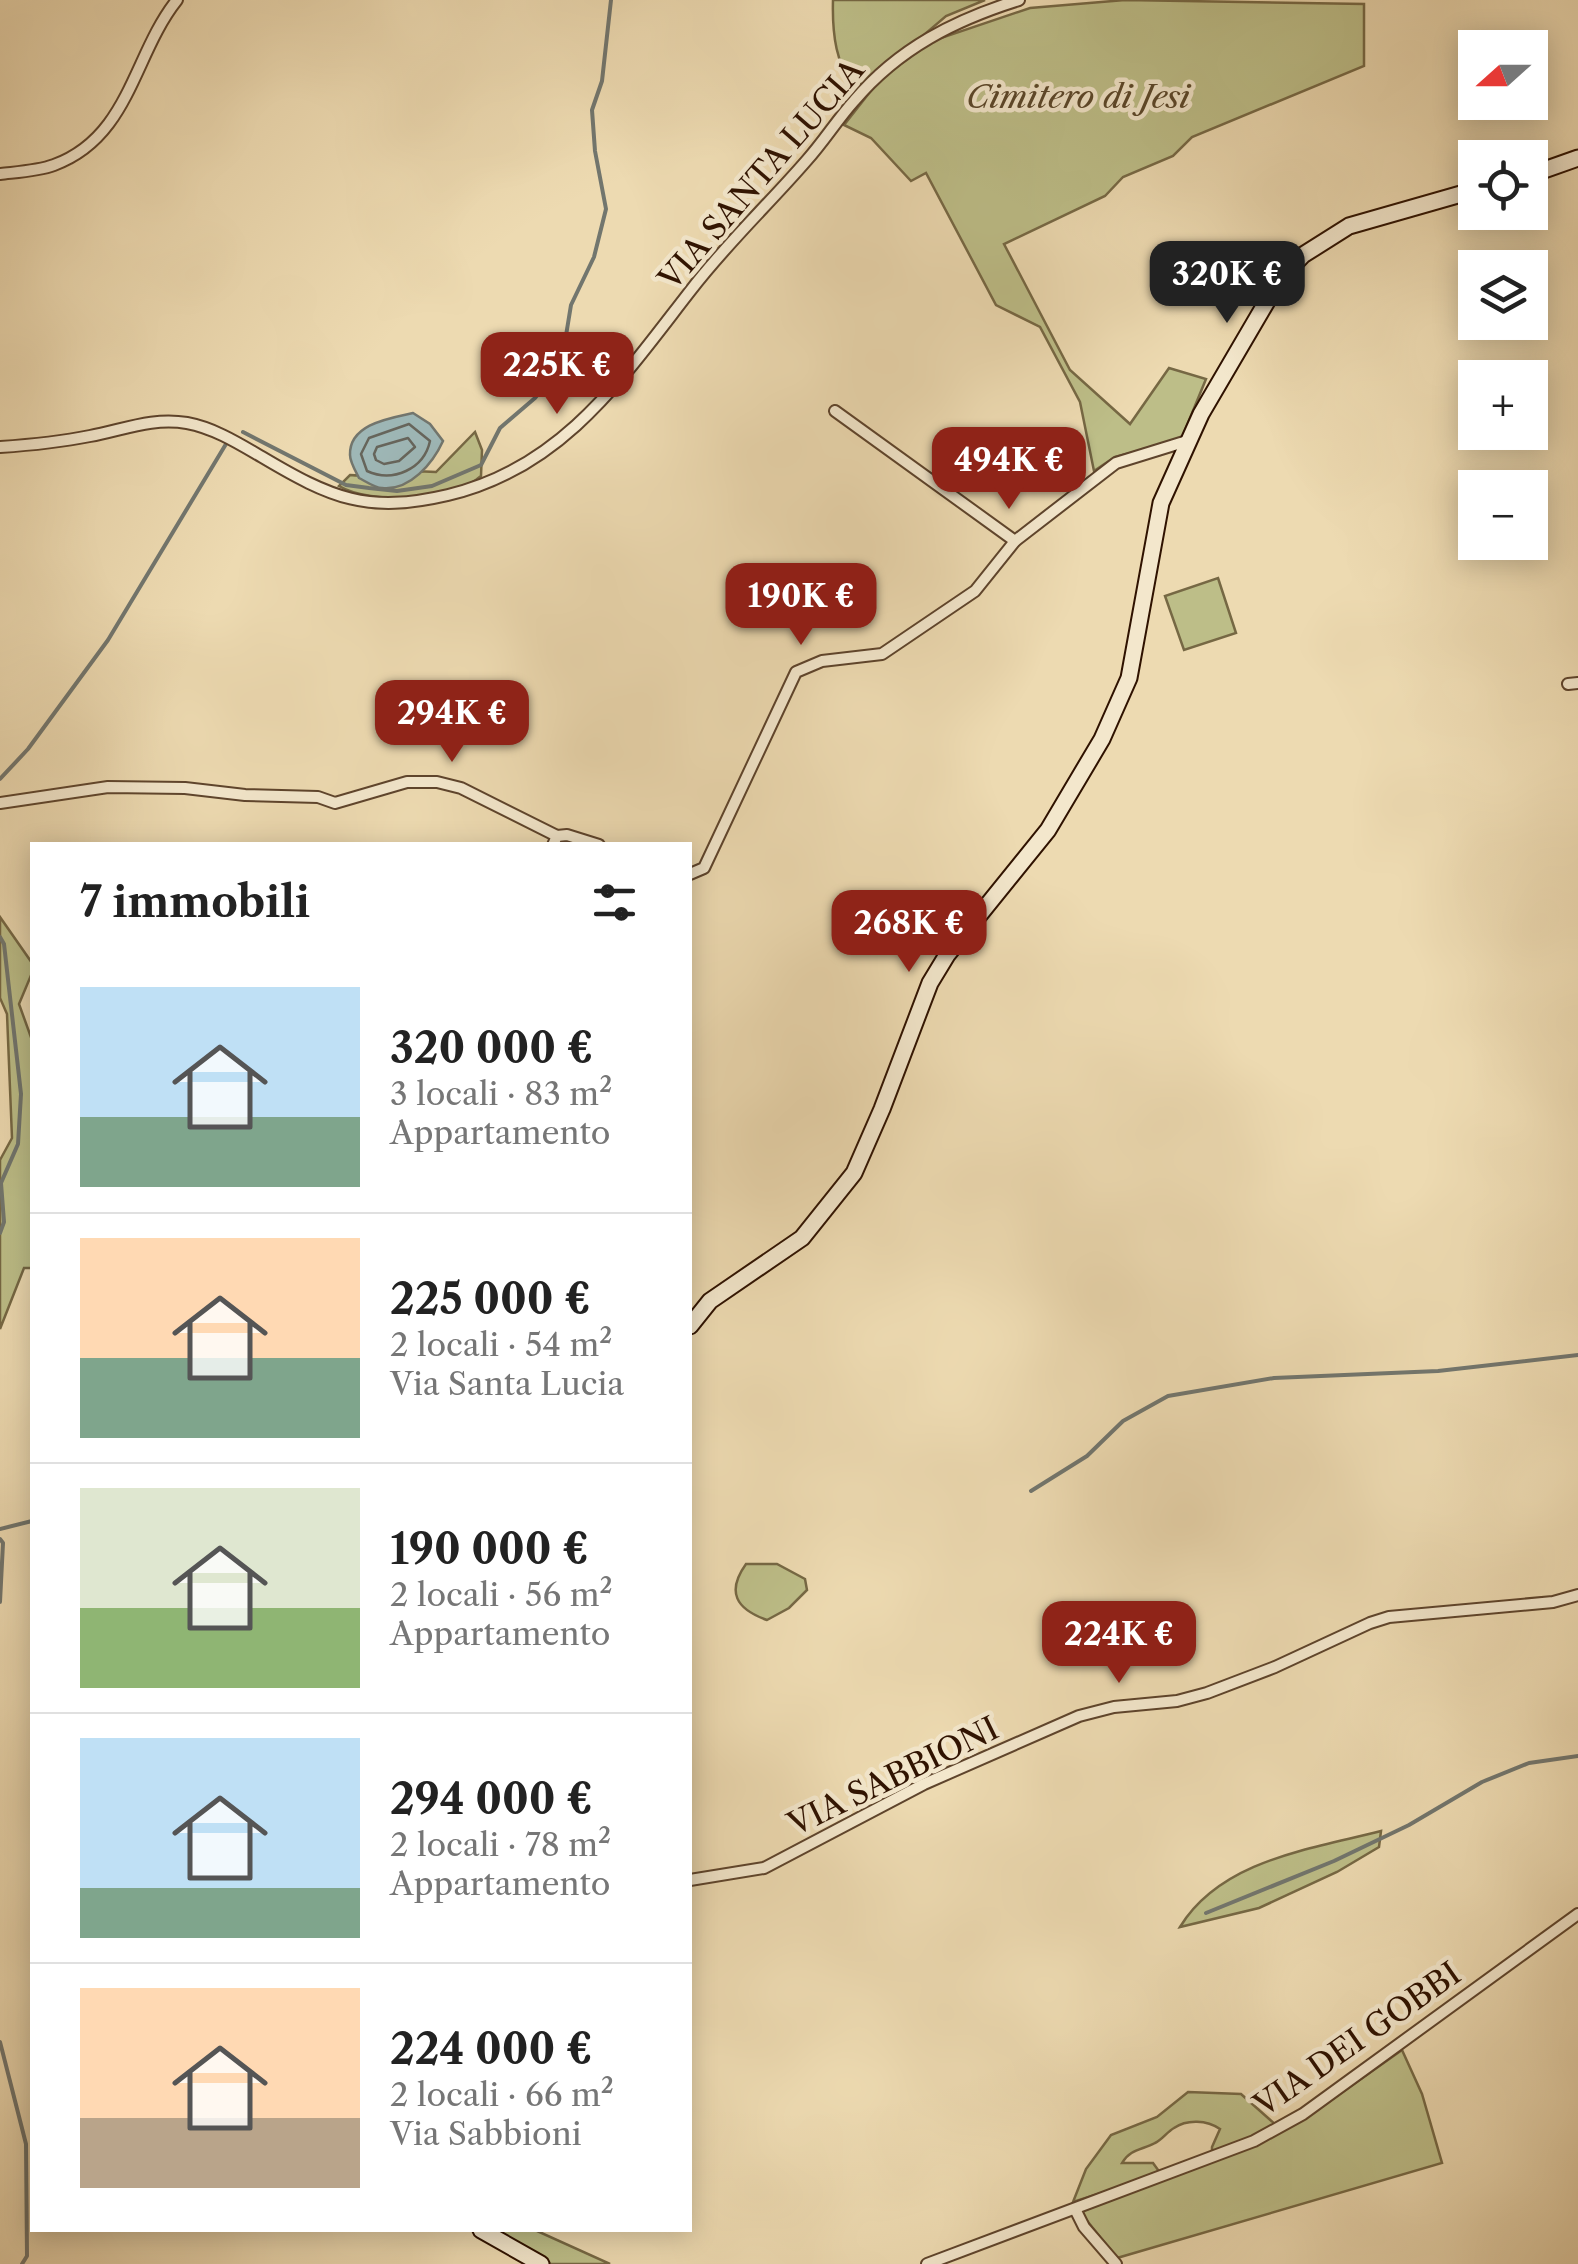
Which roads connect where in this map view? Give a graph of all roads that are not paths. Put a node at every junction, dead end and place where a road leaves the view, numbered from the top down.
1 (177, 0) edge
2 (1019, 0) edge
3 (1578, 158) edge
4 (1548, 169) edge
5 (0, 174) edge
6 (1458, 195) edge
7 (834, 411) dead end
8 (1187, 442) junction
9 (0, 448) edge
10 (1015, 541) junction
11 (0, 802) edge
12 (555, 840) edge
13 (589, 842) edge
14 (692, 873) edge
15 (692, 1324) edge
16 (1578, 1596) edge
17 (692, 1880) edge
18 (1578, 1914) edge
19 (1075, 2209) junction
20 (485, 2232) edge
21 (542, 2264) edge
22 (927, 2264) edge
23 (1116, 2264) edge

1 - 5 street
2 - 9 street, VIA SANTA LUCIA
3 - 4 main road
6 - 8 main road
7 - 10 street
8 - 10 street
8 - 15 main road
10 - 14 street
11 - 12 street
12 - 13 street
16 - 17 street, VIA SABBIONI
18 - 19 street, VIA DEI GOBBI
19 - 22 street, VIA DEI GOBBI
19 - 23 street
20 - 21 main road

